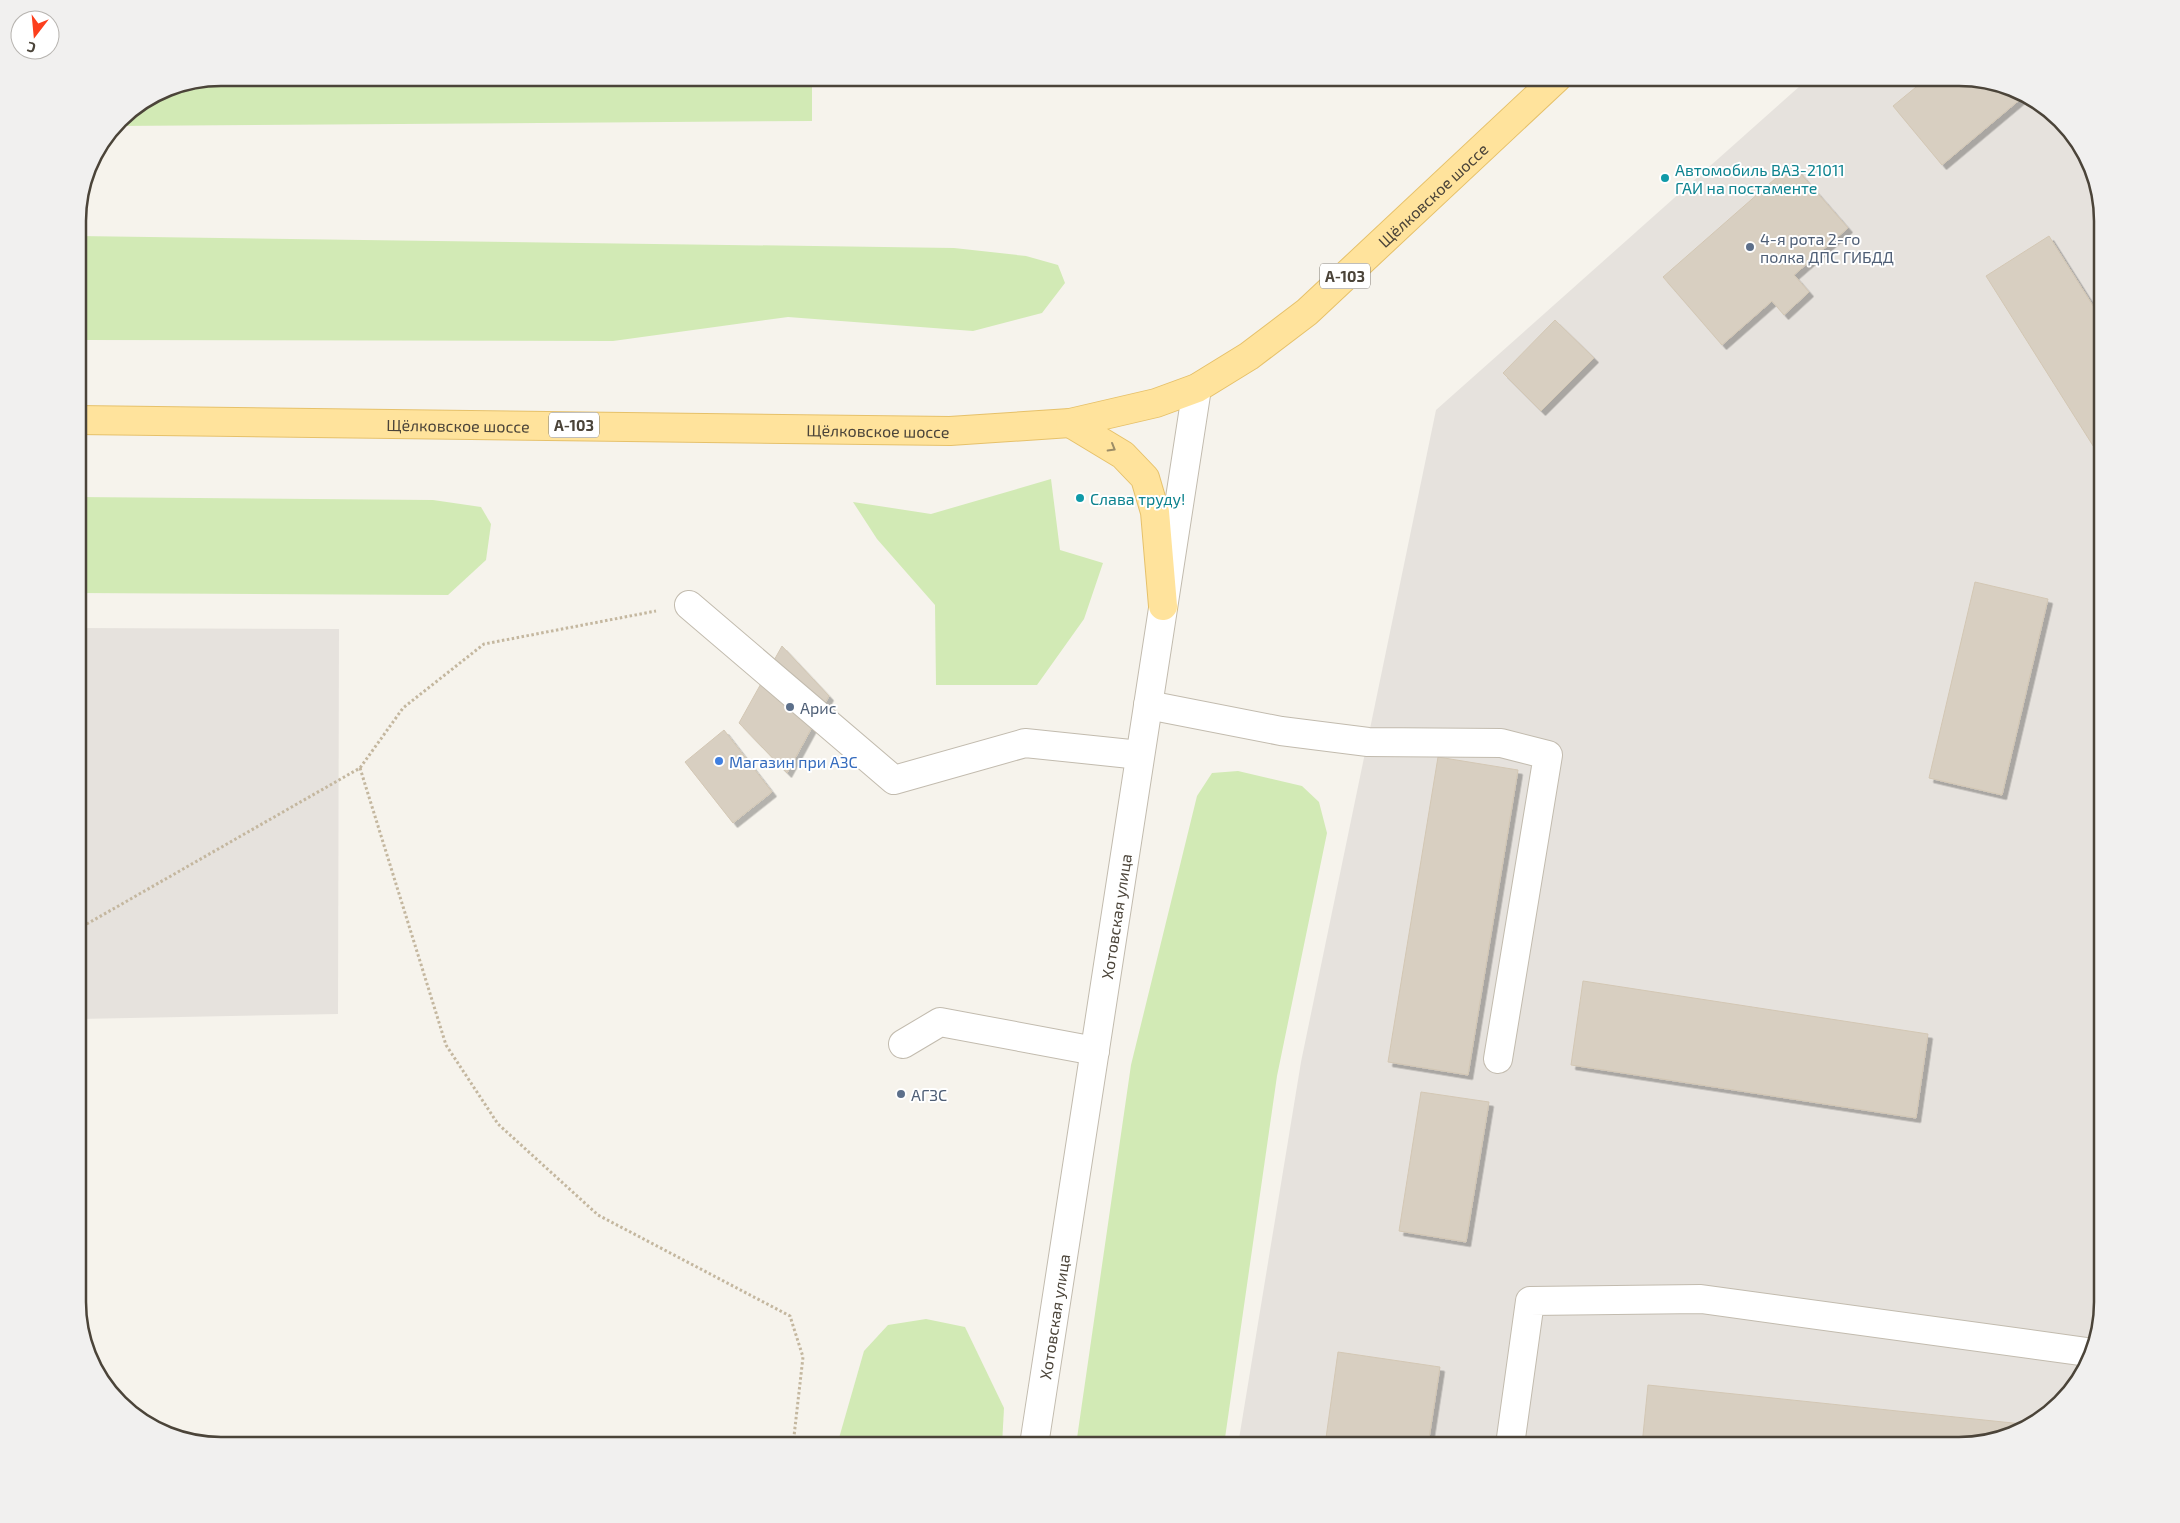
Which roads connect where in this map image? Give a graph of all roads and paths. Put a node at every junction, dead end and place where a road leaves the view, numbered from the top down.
1 (1548, 86) edge
2 (1197, 388) junction
3 (87, 420) edge
4 (1070, 423) junction
5 (689, 605) joint
6 (1163, 606) junction
7 (1148, 705) junction
8 (1140, 755) junction
9 (360, 768) junction
10 (87, 924) edge
11 (903, 1044) dead end
12 (1095, 1051) junction
13 (1498, 1059) dead end
14 (2084, 1352) edge
15 (794, 1437) edge
16 (1035, 1437) edge
17 (1511, 1437) edge

1 - 2 main road, Щёлковское шоссе / А-103
2 - 4 main road, Щёлковское шоссе / А-103
2 - 6 street, Хотовская улица
3 - 4 main road, Щёлковское шоссе / А-103
4 -> 6 main road
5 - 8 street
5 - 9 path
6 - 7 street, Хотовская улица
7 - 8 street, Хотовская улица
7 - 13 street
8 - 12 street, Хотовская улица
9 - 10 path
9 - 15 path
11 - 12 street
12 - 16 street, Хотовская улица
14 - 17 street

